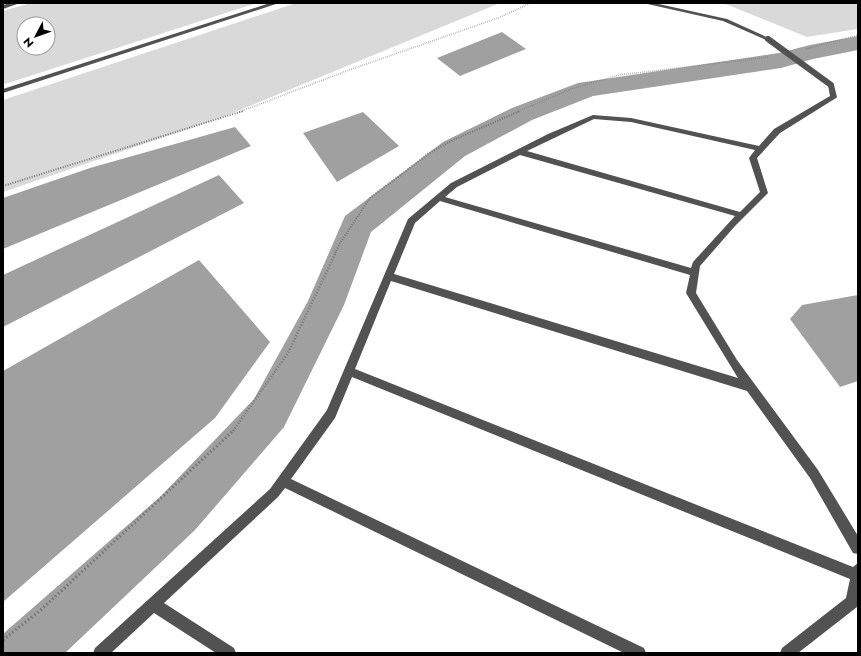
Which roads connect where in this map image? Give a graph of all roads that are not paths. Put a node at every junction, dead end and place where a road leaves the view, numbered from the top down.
1 (17, 3) edge
2 (276, 3) edge
3 (646, 3) edge
4 (3, 7) edge
5 (3, 91) edge
6 (760, 149) junction
7 (520, 152) junction
8 (438, 198) junction
9 (741, 215) junction
10 (694, 273) junction
11 (388, 276) junction
12 (349, 371) junction
13 (751, 387) junction
14 (283, 481) junction
15 (858, 548) edge
16 (858, 573) edge
17 (153, 604) junction
18 (100, 653) edge
19 (229, 653) edge
20 (639, 653) edge
21 (788, 653) edge

1 - 4 street
2 - 5 street
3 - 6 street, bridge
6 - 7 street
6 - 9 street
7 - 8 street
7 - 9 street
8 - 10 street
8 - 11 street
9 - 10 street
10 - 13 street
11 - 12 street
11 - 13 street
12 - 14 street
12 - 16 street
13 - 15 street
14 - 17 street
14 - 20 street
16 - 21 street
17 - 18 street
17 - 19 street

